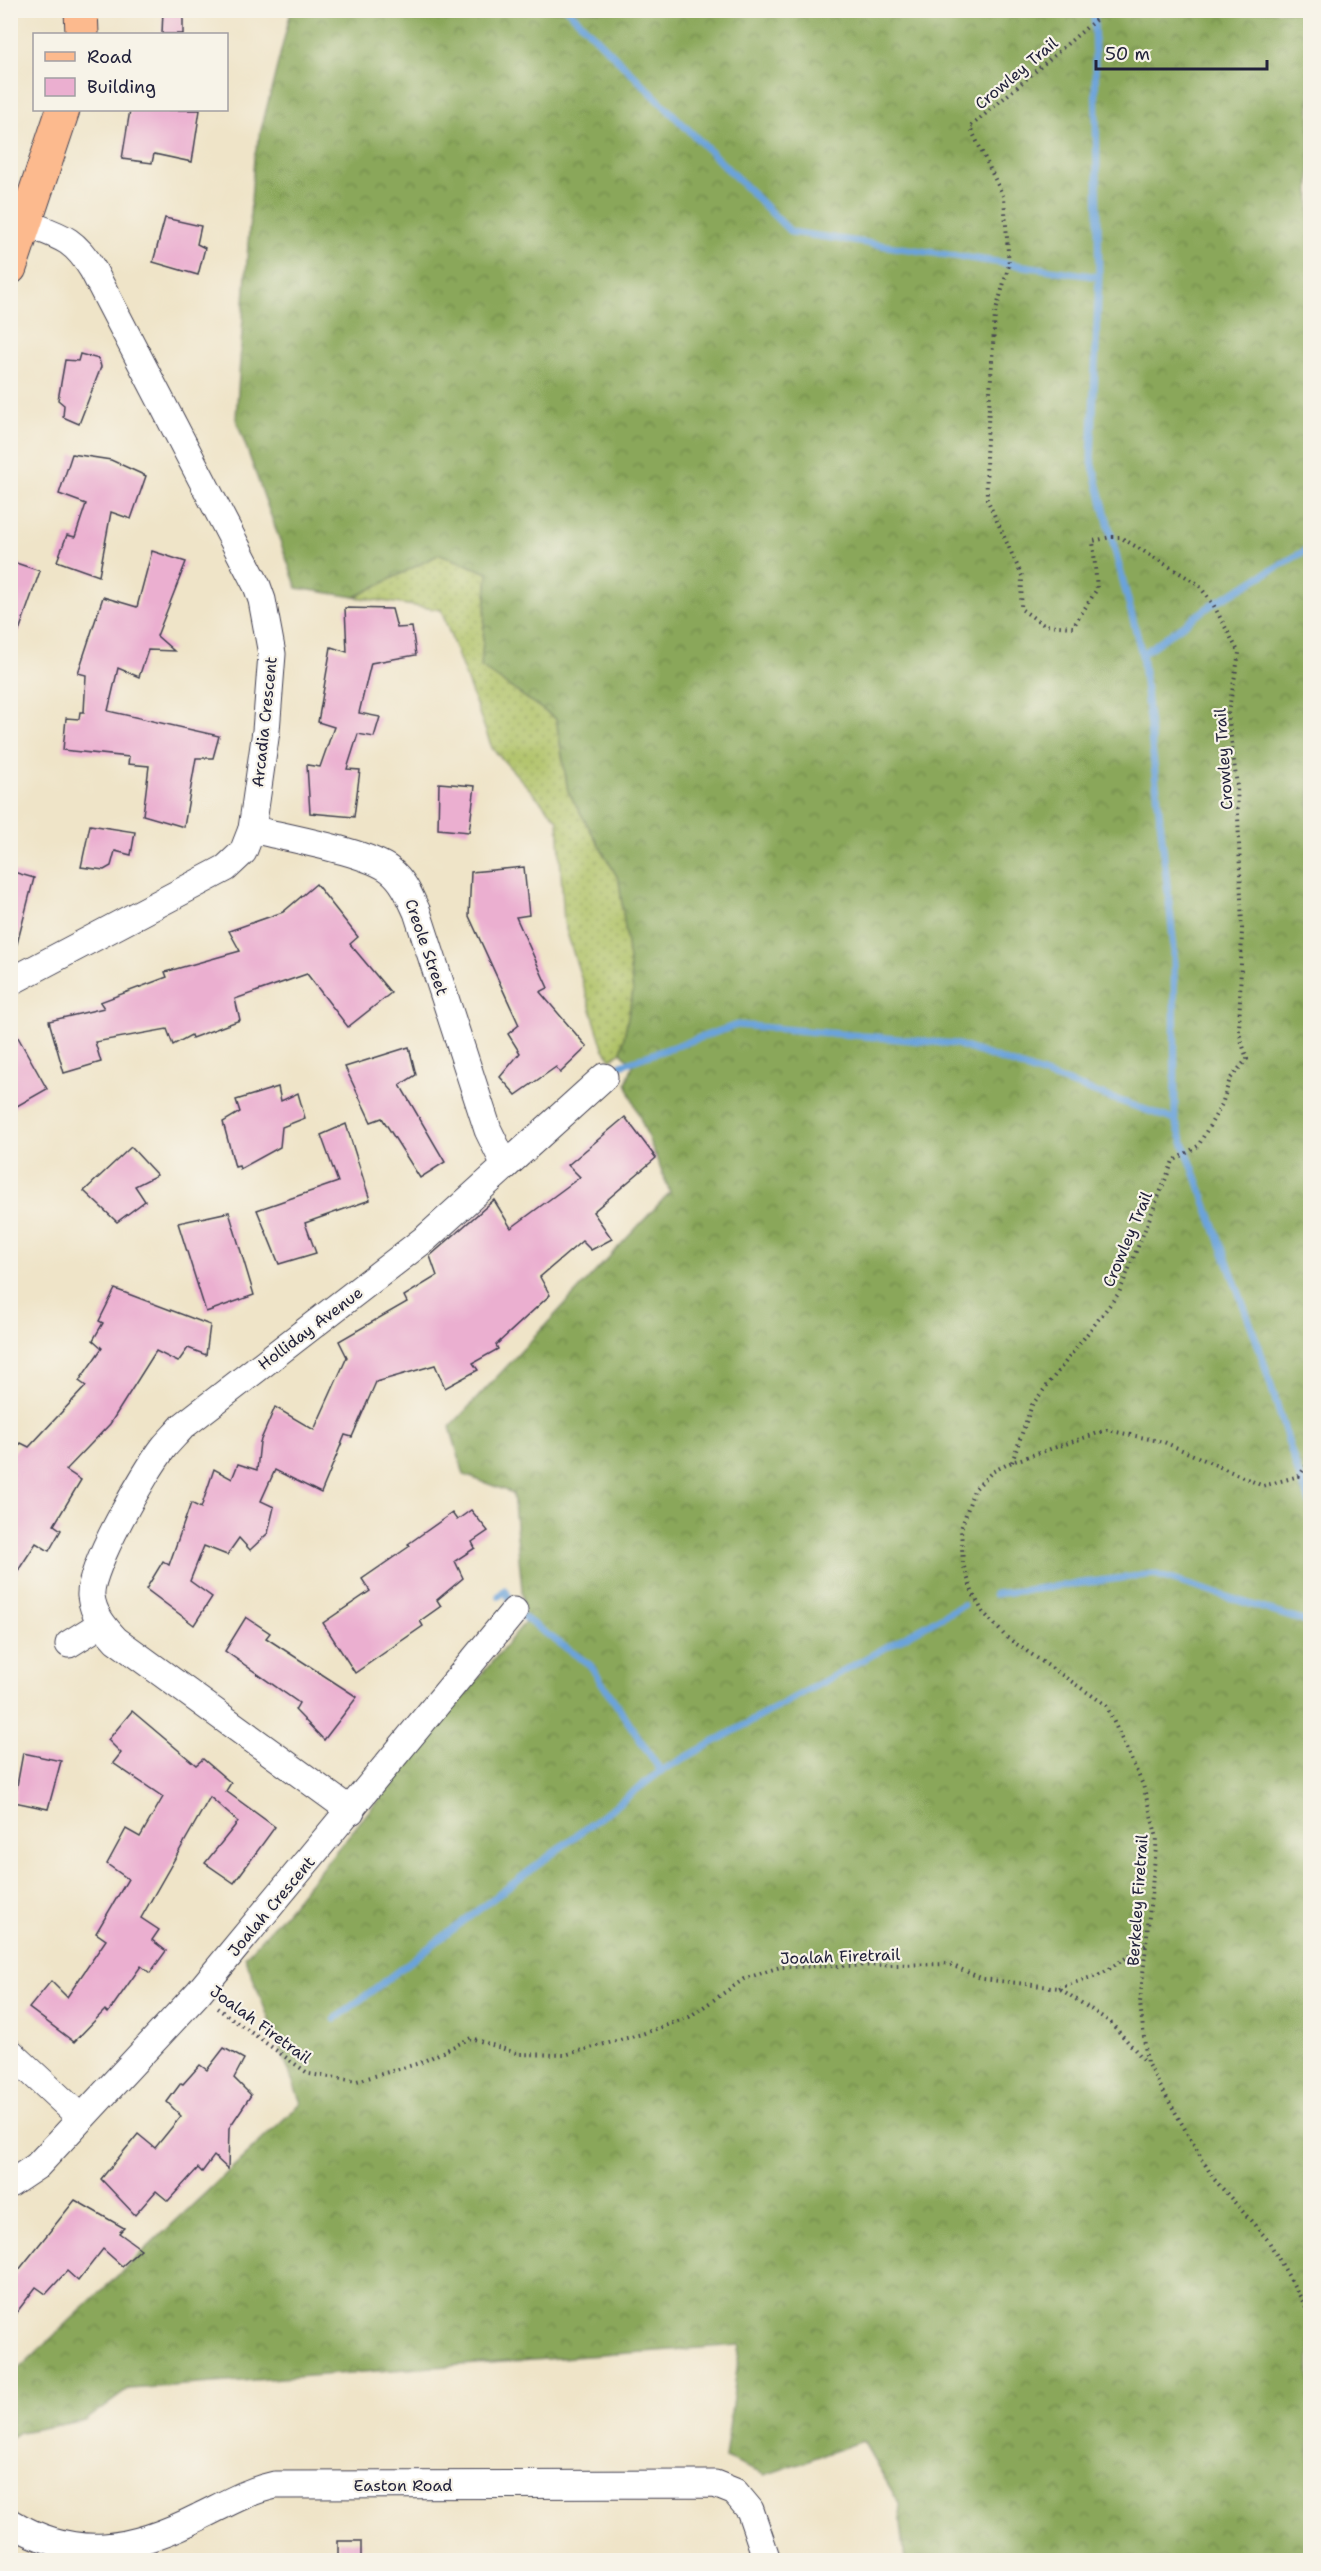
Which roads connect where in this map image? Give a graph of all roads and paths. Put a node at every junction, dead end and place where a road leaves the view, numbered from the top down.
1 (81, 10) edge
2 (1107, 10) edge
3 (82, 33) edge
4 (63, 111) edge
5 (25, 223) junction
6 (10, 268) edge
7 (252, 829) junction
8 (10, 982) edge
9 (604, 1077) dead end
10 (505, 1165) junction
11 (1311, 1461) edge
12 (1012, 1462) junction
13 (513, 1611) dead end
14 (101, 1624) junction
15 (69, 1644) dead end
16 (351, 1810) junction
17 (1147, 1944) junction
18 (1059, 1988) junction
19 (198, 1993) junction
20 (10, 2052) edge
21 (1147, 2063) junction
22 (81, 2118) junction
23 (10, 2184) edge
24 (1311, 2314) edge
25 (10, 2522) edge
26 (766, 2560) edge

1 - 3 main road
2 - 12 path, Crowley Trail
4 - 5 main road
5 - 6 main road
5 - 7 street, Arcadia Crescent
7 - 8 street, Arcadia Crescent
7 - 10 street, Creole Street
9 - 10 street, Holliday Avenue
10 - 14 street, Holliday Avenue
11 - 12 path, Berkeley Firetrail
12 - 17 path, Berkeley Firetrail
13 - 16 street, Joalah Crescent
14 - 15 street
14 - 16 street, Holliday Avenue
16 - 19 street, Joalah Crescent
17 - 18 path
17 - 21 path, Berkeley Firetrail
18 - 19 path, Joalah Firetrail
18 - 21 path, Joalah Firetrail
19 - 22 street, Joalah Crescent
20 - 22 street
21 - 24 path, Berkeley Firetrail
22 - 23 street, Joalah Crescent
25 - 26 street, Easton Road

